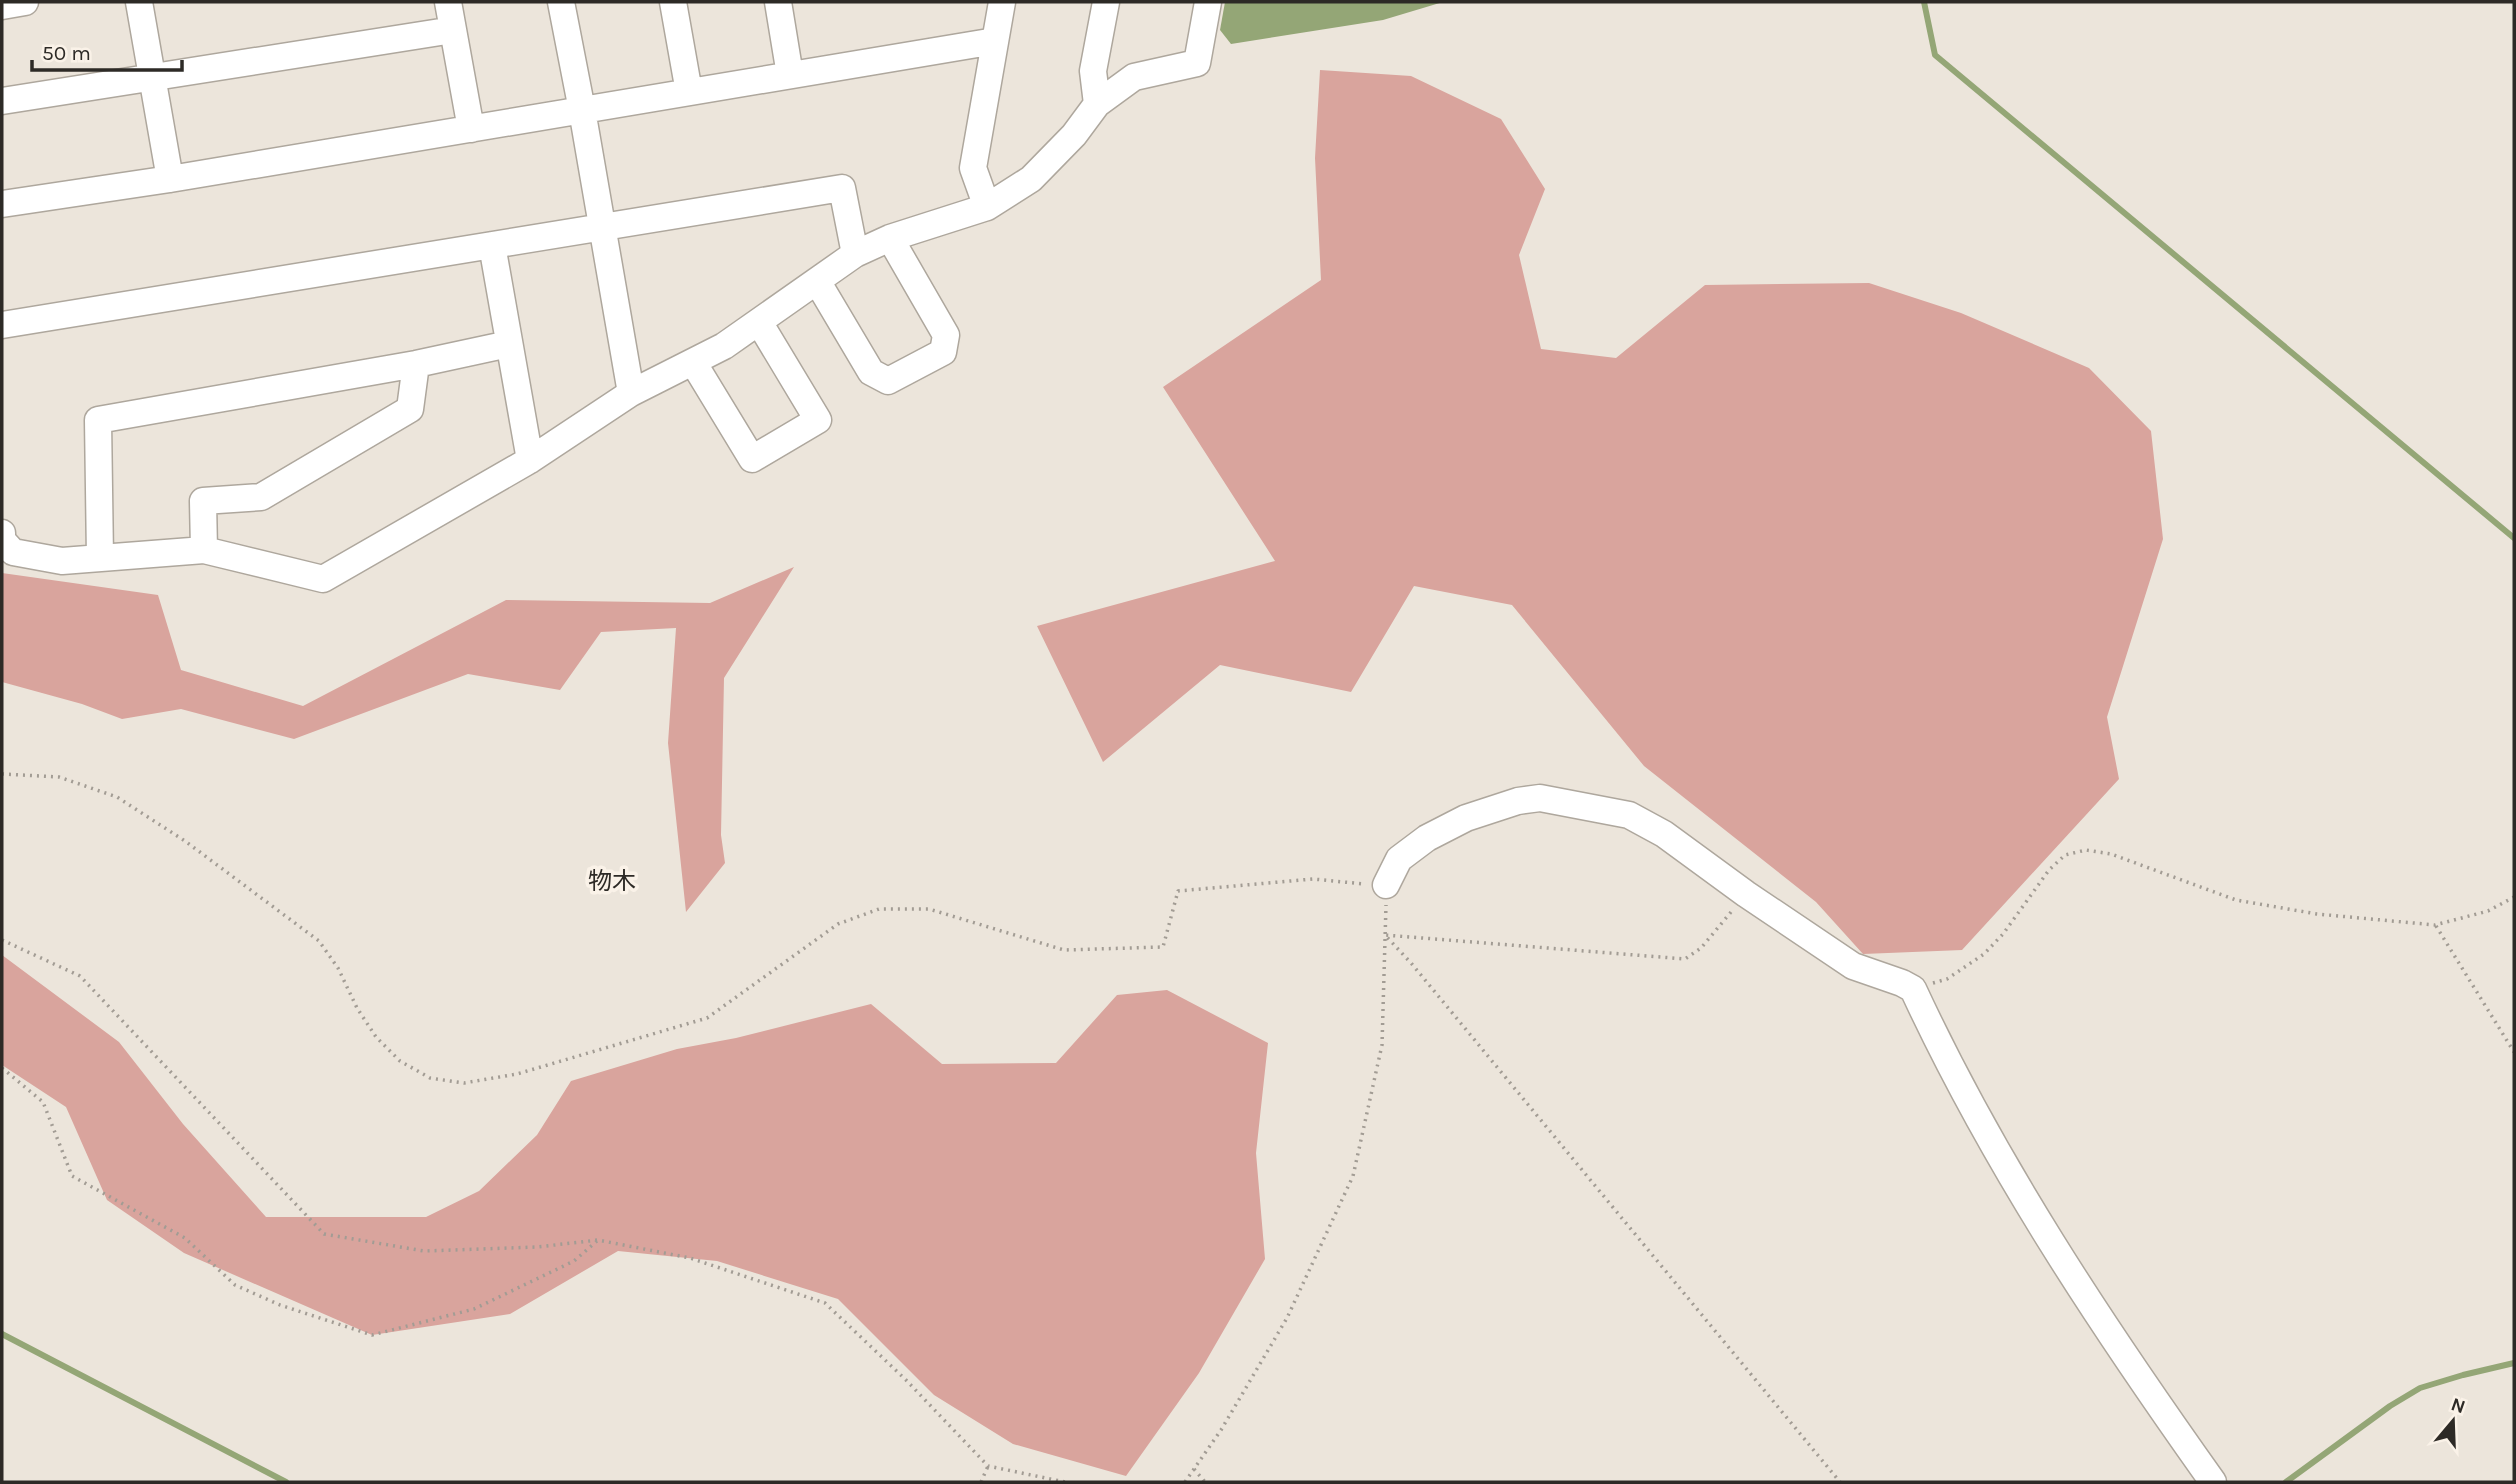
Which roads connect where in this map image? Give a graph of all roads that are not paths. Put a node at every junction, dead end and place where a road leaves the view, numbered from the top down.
1 (25, 2) edge
2 (139, 2) edge
3 (448, 2) edge
4 (561, 2) edge
5 (673, 2) edge
6 (778, 2) edge
7 (1002, 2) edge
8 (1106, 2) edge
9 (1208, 2) edge
10 (2, 6) edge
11 (453, 30) junction
12 (995, 41) junction
13 (790, 75) junction
14 (153, 78) junction
15 (689, 92) junction
16 (2, 101) edge
17 (1097, 104) junction
18 (582, 110) junction
19 (471, 129) junction
20 (170, 179) junction
21 (2, 204) edge
22 (987, 207) junction
23 (602, 227) junction
24 (890, 238) junction
25 (492, 245) junction
26 (855, 254) junction
27 (817, 281) junction
28 (759, 322) junction
29 (2, 325) edge
30 (509, 344) junction
31 (693, 362) junction
32 (416, 364) junction
33 (631, 393) junction
34 (530, 460) junction
35 (2, 533) edge
36 (204, 550) junction
37 (100, 558) junction
38 (1386, 885) road end
39 (2213, 1482) edge

1 - 10 street
2 - 14 street
3 - 11 street
4 - 18 street
5 - 15 street
6 - 13 street
7 - 12 street
8 - 17 street
9 - 17 street
11 - 14 street
11 - 19 street
12 - 13 street
12 - 22 street
13 - 15 street
14 - 16 street
14 - 20 street
15 - 18 street
17 - 22 street
18 - 19 street
18 - 23 street
19 - 20 street
20 - 21 street
22 - 24 street
23 - 25 street
23 - 26 street
23 - 33 street
24 - 26 street
24 - 27 street
25 - 29 street
25 - 30 street
26 - 27 street
27 - 28 street
28 - 31 street
28 - 31 street
30 - 32 street
30 - 34 street
31 - 33 street
32 - 36 street
32 - 37 street
33 - 34 street
34 - 36 street
35 - 37 street
36 - 37 street
38 - 39 street

